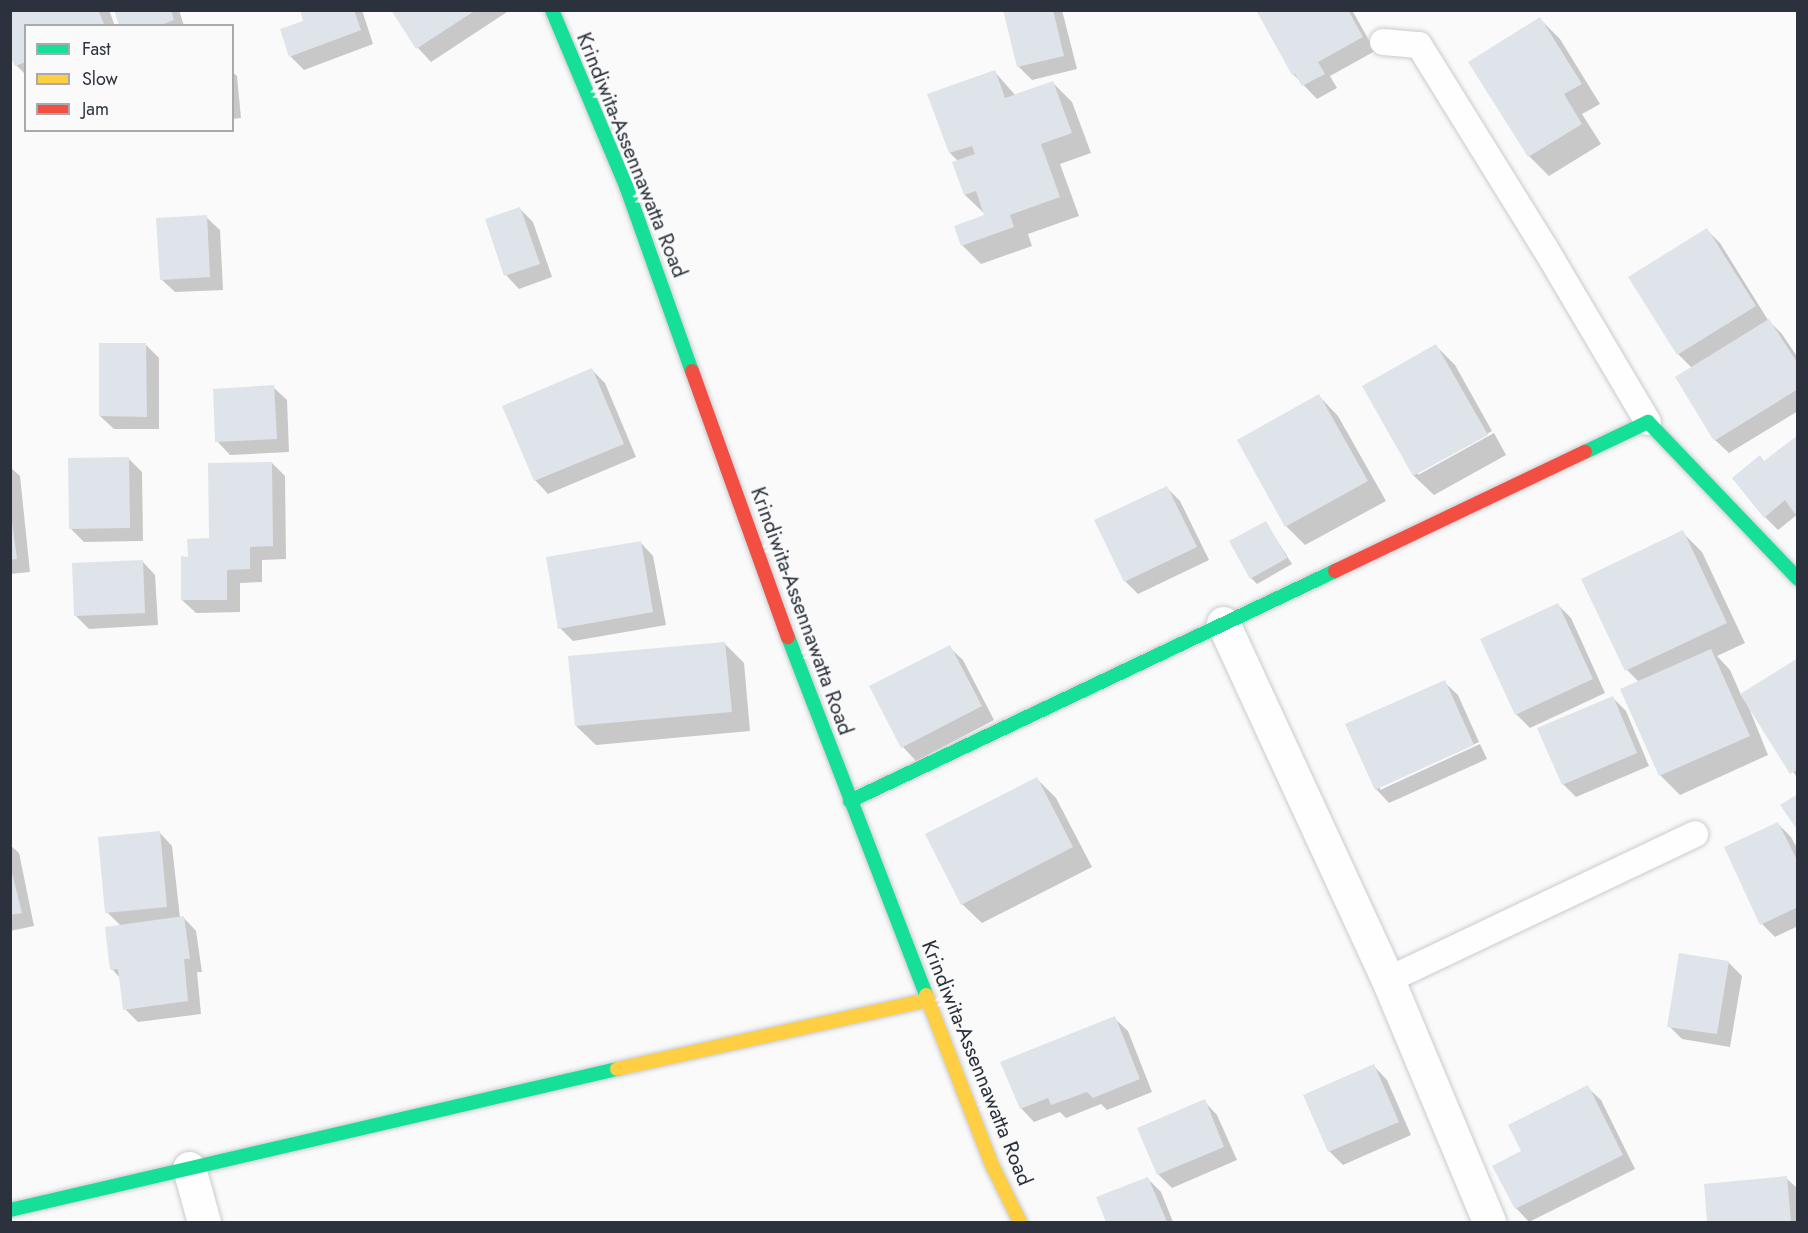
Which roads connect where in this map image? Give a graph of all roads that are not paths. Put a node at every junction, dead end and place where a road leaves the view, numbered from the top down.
1 (552, 10) edge
2 (1383, 42) dead end
3 (1648, 422) junction
4 (1797, 579) edge
5 (1223, 623) junction
6 (850, 801) junction
7 (1695, 834) dead end
8 (1388, 980) junction
9 (928, 1000) junction
10 (189, 1168) junction
11 (10, 1210) edge
12 (204, 1222) edge
13 (1020, 1222) edge
14 (1489, 1222) edge

1 - 6 street, Krindiwita-Assennawatta Road
2 - 3 lane
3 - 4 street
3 - 5 street
5 - 6 street
5 - 8 street
6 - 9 street, Krindiwita-Assennawatta Road
7 - 8 lane
8 - 14 street
9 - 10 street
9 - 13 street, Krindiwita-Assennawatta Road
10 - 11 street
10 - 12 street

